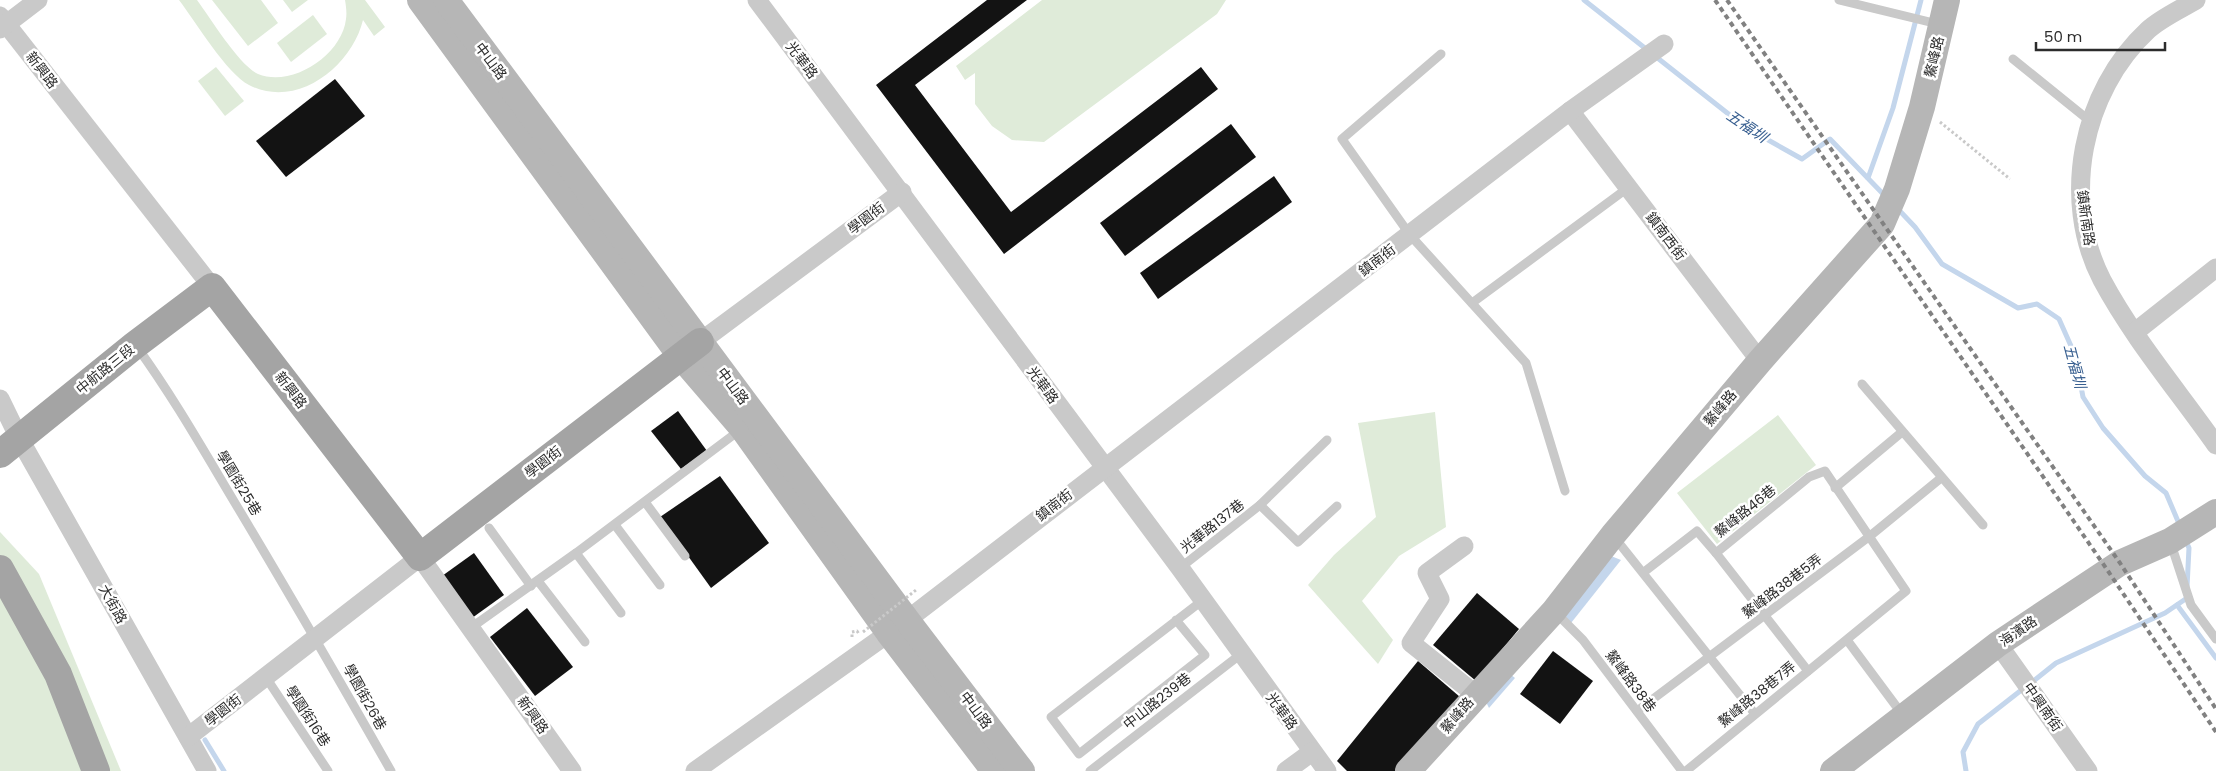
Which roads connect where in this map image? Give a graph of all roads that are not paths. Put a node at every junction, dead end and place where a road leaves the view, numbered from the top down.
1 (38, 0) edge
2 (420, 0) edge
3 (446, 0) edge
4 (757, 0) edge
5 (1839, 0) edge
6 (1947, 0) edge
7 (2196, 0) edge
8 (2, 23) edge
9 (1941, 25) junction
10 (1655, 50) dead end
11 (1441, 54) dead end
12 (2013, 59) dead end
13 (1570, 111) junction
14 (2091, 122) junction
15 (1629, 187) junction
16 (902, 192) junction
17 (1410, 235) junction
18 (2216, 268) edge
19 (212, 287) junction
20 (1472, 303) junction
21 (2135, 332) junction
22 (135, 345) junction
23 (691, 349) junction
24 (1760, 362) junction
25 (1862, 384) dead end
26 (0, 399) edge
27 (742, 428) junction
28 (1902, 432) junction
29 (1327, 440) dead end
30 (2216, 445) edge
31 (10, 446) edge
32 (1103, 467) junction
33 (1941, 478) junction
34 (1835, 488) junction
35 (1565, 492) dead end
36 (645, 502) junction
37 (1260, 505) junction
38 (1337, 506) dead end
39 (2216, 512) edge
40 (615, 524) junction
41 (1983, 525) dead end
42 (489, 528) dead end
43 (1613, 535) junction
44 (1870, 536) junction
45 (2170, 542) junction
46 (1464, 546) dead end
47 (576, 553) junction
48 (1716, 553) junction
49 (420, 556) junction
50 (685, 556) dead end
51 (1180, 568) junction
52 (0, 569) edge
53 (1644, 572) junction
54 (535, 583) junction
55 (660, 585) dead end
56 (1203, 600) junction
57 (1554, 610) junction
58 (622, 613) dead end
59 (1766, 616) junction
60 (1176, 620) junction
61 (472, 627) junction
62 (886, 628) junction
63 (315, 637) junction
64 (2216, 639) edge
65 (1847, 640) junction
66 (585, 642) dead end
67 (1998, 644) junction
68 (1241, 654) junction
69 (1711, 656) junction
70 (1808, 671) junction
71 (266, 676) junction
72 (1476, 694) junction
73 (1637, 711) junction
74 (1755, 714) junction
75 (1904, 717) junction
76 (188, 737) junction
77 (1312, 752) junction
78 (96, 771) edge
79 (207, 771) edge
80 (328, 771) edge
81 (391, 771) edge
82 (572, 771) edge
83 (695, 771) edge
84 (994, 771) edge
85 (1022, 771) edge
86 (1090, 771) edge
87 (1286, 771) edge
88 (1327, 771) edge
89 (1408, 771) edge
90 (1682, 771) edge
91 (1686, 771) edge
92 (1833, 771) edge
93 (2088, 771) edge

1 - 8 street
2 - 23 street, 中山路
3 - 23 street, 中山路
4 - 16 street, 光華路
5 - 9 lane
6 - 9 street, 鰲峰路
7 - 14 street, 鎮新南路
8 - 19 street, 新興路
9 - 24 street, 鰲峰路
10 - 13 street, 鎮南街
11 - 17 lane
12 - 14 lane
13 - 15 street, 鎮南西街
13 - 17 street, 鎮南街
14 - 21 street, 鎮新南路
15 - 20 lane
15 - 24 street, 鎮南西街
16 - 23 street, 學園街
16 - 32 street, 光華路
17 - 20 lane
17 - 32 street, 鎮南街
18 - 21 street
19 - 22 main road, 中航路三段
19 - 49 main road, 新興路
20 - 35 lane
21 - 30 street, 鎮新南路
22 - 31 main road, 中航路三段
22 - 63 lane, 學園街25巷
23 - 27 street, 中山路
23 - 49 main road, 學園街
23 - 62 street, 中山路
24 - 43 street, 鰲峰路
25 - 28 lane
26 - 31 street, 大街路
27 - 36 lane
27 - 62 street, 中山路
28 - 33 lane
28 - 34 lane
29 - 37 lane, 光華路137巷
31 - 76 street, 大街路
32 - 51 street, 光華路
32 - 62 street, 鎮南街
33 - 41 lane
33 - 44 lane, 鰲峰路38巷5弄
34 - 44 lane
34 - 48 lane, 鰲峰路46巷
36 - 40 lane
36 - 50 lane
37 - 38 lane, 光華路137巷
37 - 51 lane, 光華路137巷
39 - 45 street, 海濱路
40 - 47 lane
40 - 55 lane
42 - 54 lane
43 - 53 lane
43 - 57 street, 鰲峰路
44 - 59 lane, 鰲峰路38巷5弄
44 - 65 lane, 鰲峰路38巷7弄
45 - 64 lane
45 - 67 street, 海濱路
46 - 72 street
47 - 54 lane
47 - 58 lane
48 - 53 lane, 鰲峰路46巷
48 - 59 lane
49 - 61 street, 新興路
49 - 63 street, 學園街
51 - 56 street, 光華路
52 - 78 main road
53 - 69 lane
54 - 61 lane
54 - 66 lane
56 - 60 lane
56 - 68 street, 光華路
57 - 72 street, 鰲峰路
57 - 73 lane, 鰲峰路38巷
59 - 69 lane, 鰲峰路38巷5弄
59 - 70 lane
60 - 60 lane
61 - 82 street, 新興路
62 - 83 street, 鎮南街
62 - 84 street, 中山路
62 - 85 street, 中山路
63 - 71 street, 學園街
63 - 81 lane, 學園街26巷
65 - 70 lane, 鰲峰路38巷7弄
65 - 75 lane
67 - 75 street, 海濱路
67 - 93 street, 中興南街
68 - 77 street, 光華路
68 - 86 lane, 中山路239巷
69 - 73 lane, 鰲峰路38巷5弄
69 - 74 lane
70 - 74 lane, 鰲峰路38巷7弄
71 - 76 street, 學園街
71 - 80 lane, 學園街16巷
72 - 89 street, 鰲峰路
73 - 90 lane, 鰲峰路38巷
74 - 91 lane, 鰲峰路38巷7弄
75 - 92 street, 海濱路
76 - 79 street, 大街路
77 - 87 street
77 - 88 street, 光華路

